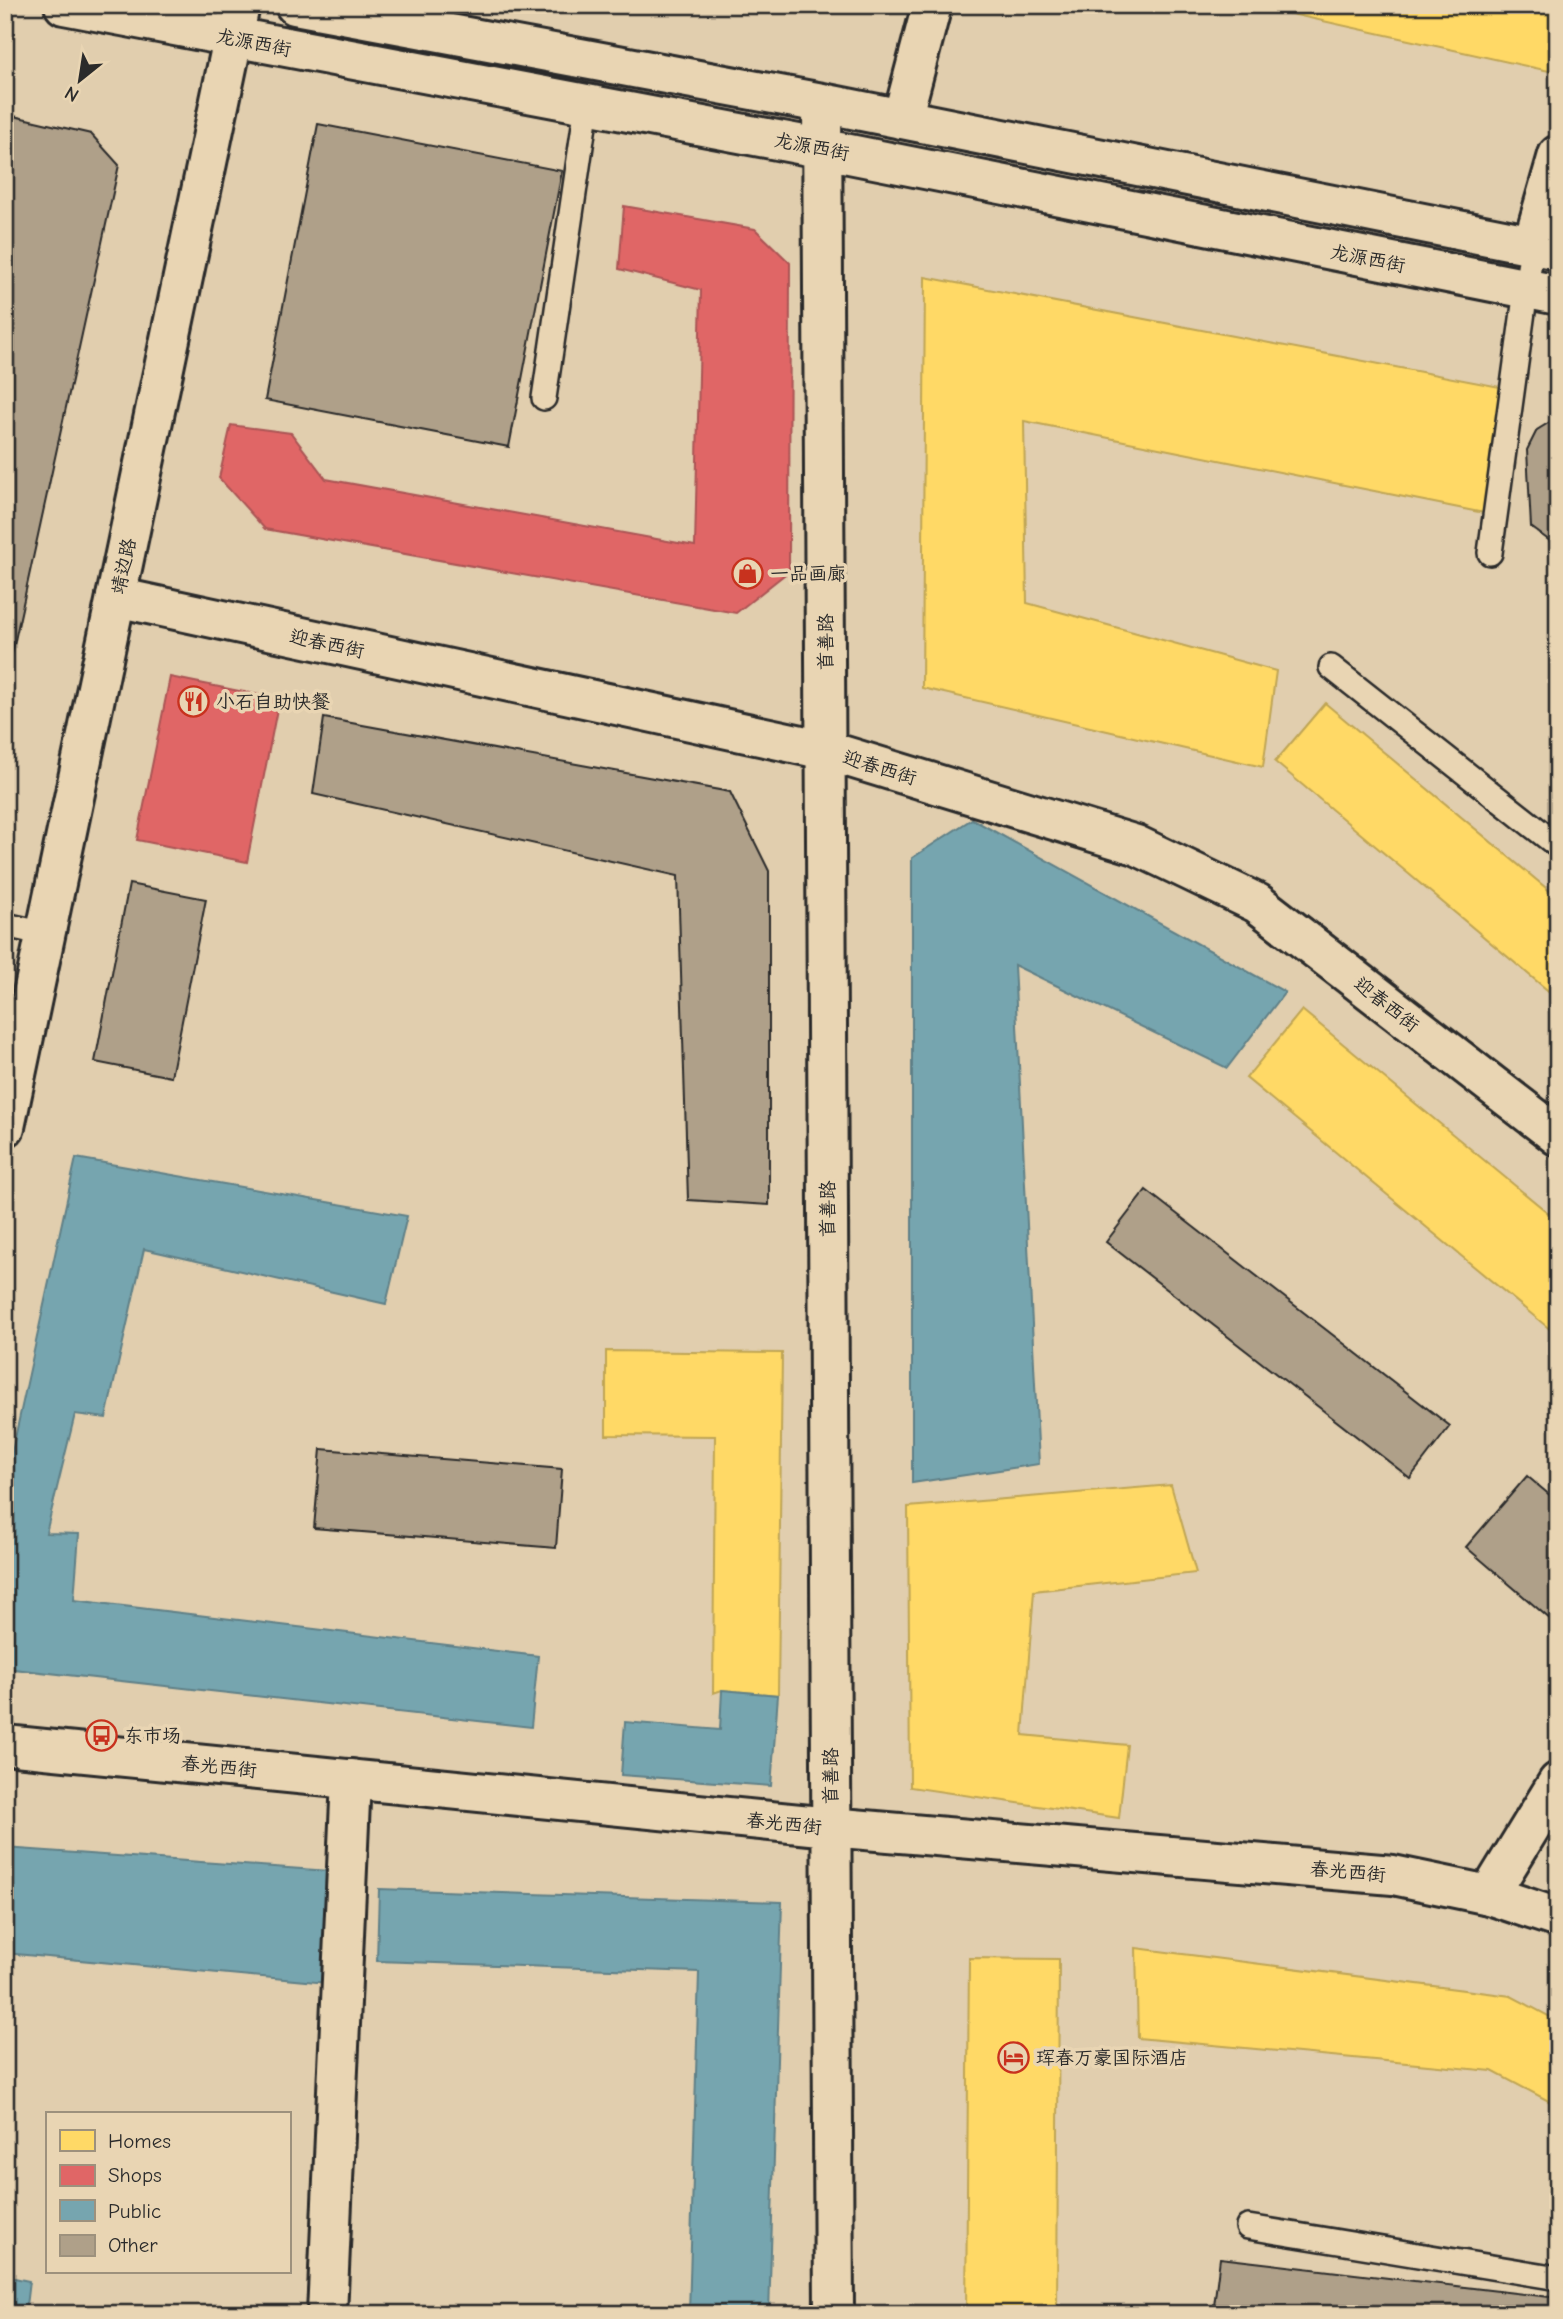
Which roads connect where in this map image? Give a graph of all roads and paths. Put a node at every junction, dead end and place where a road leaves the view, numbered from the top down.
1 (64, 5) edge
2 (295, 5) edge
3 (932, 5) edge
4 (237, 22) edge
5 (822, 103) junction
6 (587, 104) junction
7 (902, 119) junction
8 (822, 148) junction
9 (1558, 155) edge
10 (1545, 248) edge
11 (1542, 292) edge
12 (544, 398) dead end
13 (1490, 554) dead end
14 (116, 597) junction
15 (1331, 667) dead end
16 (825, 750) junction
17 (1558, 846) edge
18 (5, 925) edge
19 (46, 934) junction
20 (5, 1127) edge
21 (1558, 1136) edge
22 (5, 1745) edge
23 (351, 1779) junction
24 (1558, 1782) edge
25 (830, 1827) junction
26 (1489, 1895) junction
27 (1558, 1918) edge
28 (1248, 2227) dead end
29 (1558, 2278) edge
30 (327, 2314) edge
31 (834, 2314) edge

1 - 4 street, 龙源西街
2 - 5 street
3 - 7 street
4 - 6 street, 龙源西街
4 - 14 street, 靖边路
5 - 7 street
5 - 8 street, 首善路
6 - 8 street, 龙源西街
6 - 12 lane
7 - 10 street
8 - 11 street, 龙源西街
8 - 16 street, 首善路
9 - 10 street
10 - 11 lane
11 - 13 lane
14 - 16 street, 迎春西街
14 - 19 street, 靖边路
15 - 17 lane
16 - 21 street, 迎春西街
16 - 25 street, 首善路
18 - 19 lane
19 - 20 street, 靖边路
22 - 23 street, 春光西街
23 - 25 street, 春光西街
23 - 30 street
24 - 26 street
25 - 26 street, 春光西街
25 - 31 street, 首善路
26 - 27 street, 春光西街
28 - 29 lane

